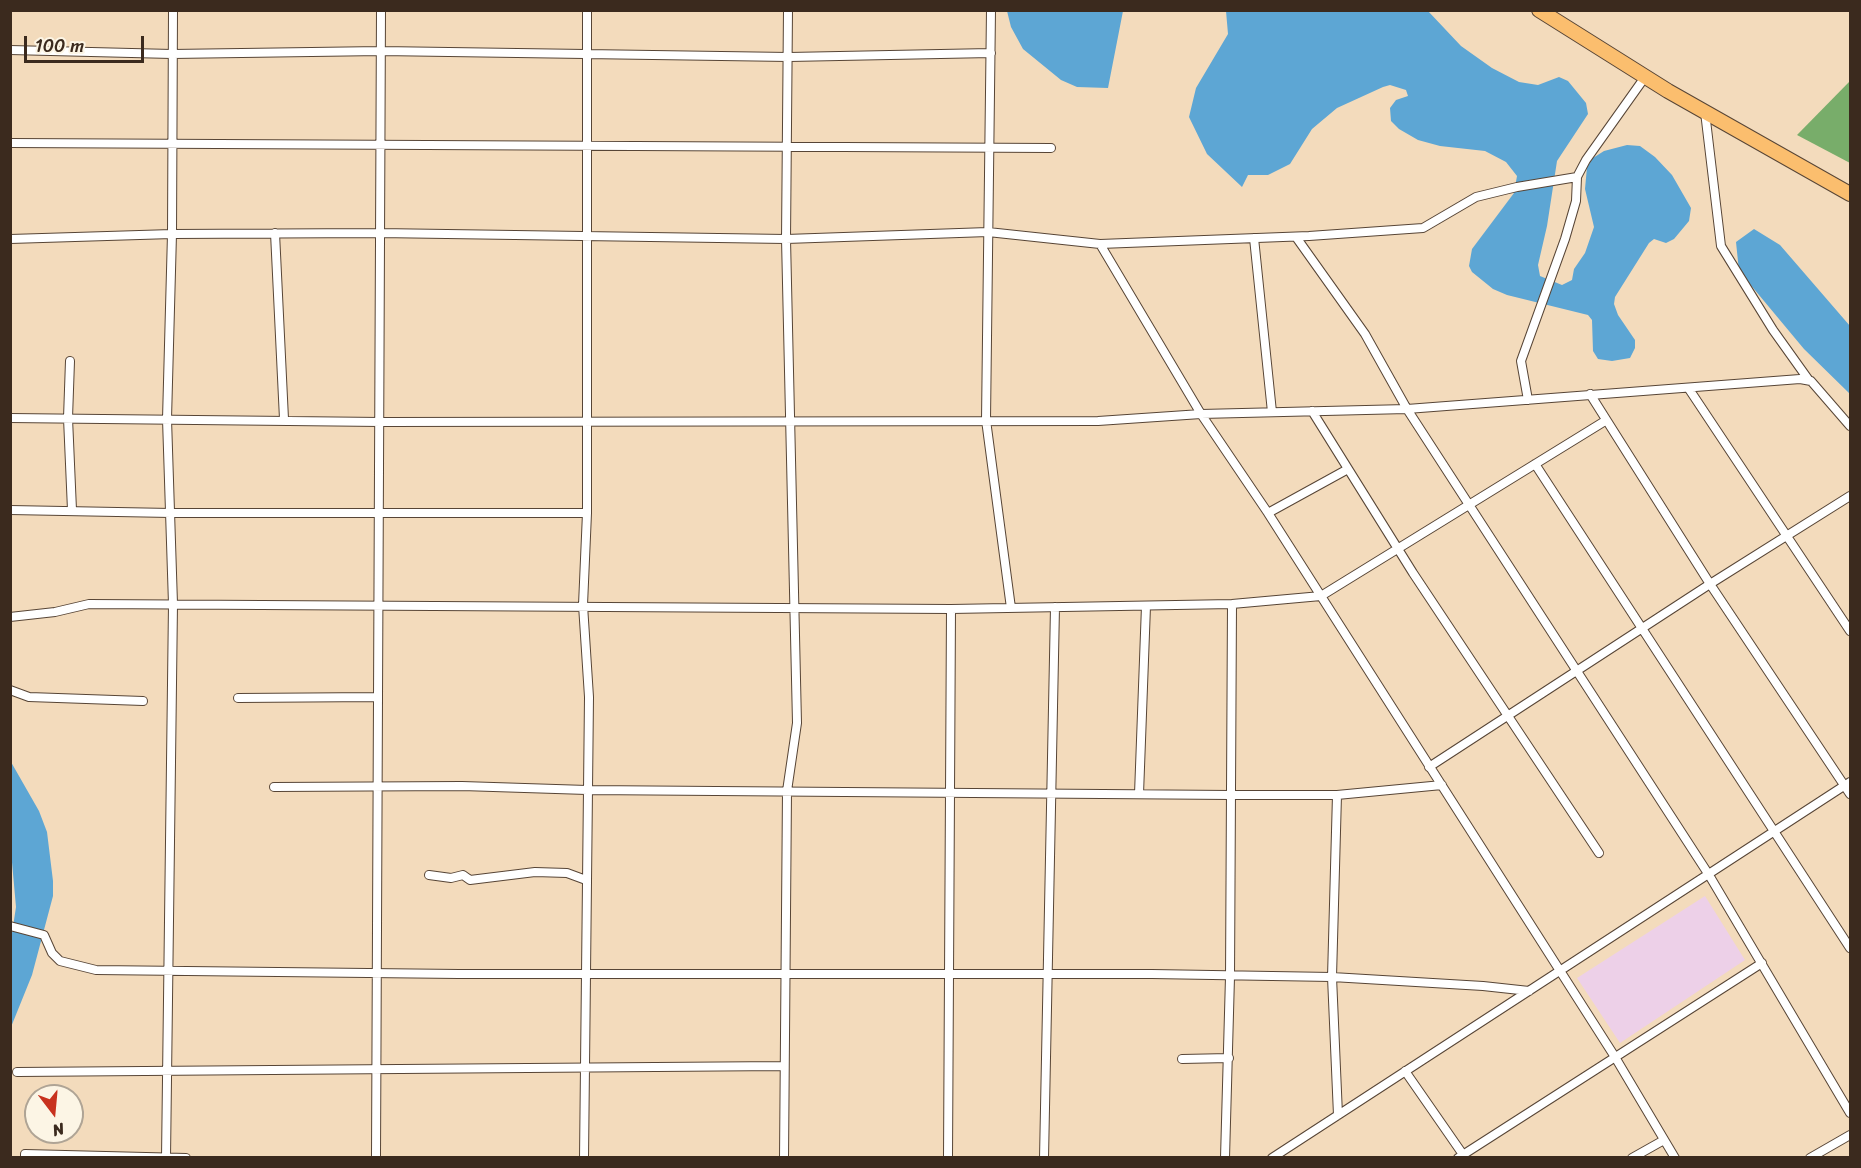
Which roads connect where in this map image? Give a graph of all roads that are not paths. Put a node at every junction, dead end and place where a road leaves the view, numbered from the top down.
1 (173, 10) edge
2 (381, 10) edge
3 (587, 10) edge
4 (788, 10) edge
5 (991, 10) edge
6 (1539, 10) edge
7 (10, 50) edge
8 (381, 51) junction
9 (991, 53) junction
10 (172, 54) junction
11 (586, 54) junction
12 (789, 57) junction
13 (1645, 77) junction
14 (1705, 112) junction
15 (10, 143) edge
16 (172, 143) junction
17 (379, 143) junction
18 (586, 145) junction
19 (789, 146) junction
20 (989, 147) junction
21 (1051, 148) dead end
22 (1577, 177) junction
23 (1851, 194) edge
24 (988, 232) junction
25 (274, 233) junction
26 (379, 233) junction
27 (172, 234) junction
28 (1296, 237) junction
29 (587, 238) junction
30 (1254, 238) junction
31 (10, 239) edge
32 (786, 239) junction
33 (1100, 244) junction
34 (70, 361) dead end
35 (1808, 379) junction
36 (1689, 389) junction
37 (1590, 394) junction
38 (1528, 400) junction
39 (1407, 409) junction
40 (1312, 411) junction
41 (1272, 412) junction
42 (1201, 414) junction
43 (10, 418) edge
44 (68, 418) junction
45 (167, 419) junction
46 (284, 419) junction
47 (986, 420) junction
48 (790, 421) junction
49 (1605, 421) junction
50 (381, 422) junction
51 (586, 422) junction
52 (1851, 426) edge
53 (1535, 464) junction
54 (1348, 469) junction
55 (1851, 496) edge
56 (1468, 505) junction
57 (10, 510) edge
58 (72, 510) junction
59 (171, 513) junction
60 (379, 513) junction
61 (587, 513) junction
62 (1268, 513) junction
63 (1789, 535) junction
64 (1398, 549) junction
65 (1710, 584) junction
66 (1321, 596) junction
67 (172, 604) junction
68 (1232, 604) junction
69 (583, 605) junction
70 (376, 606) junction
71 (1146, 606) junction
72 (1055, 607) junction
73 (795, 608) junction
74 (951, 609) junction
75 (1011, 609) junction
76 (10, 616) edge
77 (1642, 628) junction
78 (1851, 631) edge
79 (1575, 670) junction
80 (10, 690) edge
81 (377, 697) junction
82 (238, 698) dead end
83 (143, 701) dead end
84 (1507, 715) junction
85 (1429, 767) junction
86 (1848, 784) edge
87 (379, 785) junction
88 (1442, 785) junction
89 (274, 788) dead end
90 (587, 790) junction
91 (787, 790) junction
92 (951, 792) junction
93 (1052, 793) junction
94 (1139, 794) junction
95 (1851, 794) edge
96 (1231, 795) junction
97 (1337, 795) junction
98 (1776, 830) junction
99 (1599, 853) dead end
100 (429, 874) dead end
101 (1709, 875) junction
102 (586, 880) junction
103 (10, 926) edge
104 (1851, 948) edge
105 (1762, 963) junction
106 (169, 970) junction
107 (1559, 971) junction
108 (376, 972) junction
109 (584, 973) junction
110 (784, 973) junction
111 (950, 974) junction
112 (1048, 974) junction
113 (1230, 977) junction
114 (1332, 977) junction
115 (1528, 991) junction
116 (1615, 1057) junction
117 (1229, 1058) junction
118 (1182, 1059) dead end
119 (783, 1066) junction
120 (584, 1067) junction
121 (376, 1069) junction
122 (168, 1070) junction
123 (1405, 1071) junction
124 (17, 1072) dead end
125 (1851, 1113) edge
126 (1338, 1115) junction
127 (1851, 1135) edge
128 (1664, 1140) junction
129 (1462, 1156) edge
130 (166, 1157) edge
131 (26, 1158) edge
132 (186, 1158) edge
133 (376, 1158) edge
134 (584, 1158) edge
135 (784, 1158) edge
136 (948, 1158) edge
137 (1044, 1158) edge
138 (1225, 1158) edge
139 (1272, 1158) edge
140 (1632, 1158) edge
141 (1675, 1158) edge
142 (1810, 1158) edge

1 - 10 street
2 - 8 street
3 - 11 street
4 - 12 street
5 - 9 street
6 - 13 highway
7 - 10 street
8 - 10 street
8 - 11 street
8 - 17 street
9 - 12 street
9 - 20 street
10 - 16 street
11 - 12 street
11 - 18 street
12 - 19 street
13 - 14 highway
13 - 22 street
14 - 23 highway
14 - 35 street
15 - 16 street
16 - 17 street
16 - 27 street
17 - 18 street
17 - 26 street
18 - 19 street
18 - 29 street
19 - 20 street
19 - 32 street
20 - 21 street
20 - 24 street
22 - 28 street
22 - 38 street
24 - 32 street
24 - 33 street
24 - 47 street
25 - 26 street
25 - 27 street
25 - 46 street
26 - 29 street
26 - 50 street
27 - 31 street
27 - 45 street
28 - 30 street
28 - 39 street
29 - 32 street
29 - 51 street
30 - 33 street
30 - 41 street
32 - 48 street
33 - 42 street
34 - 44 street
35 - 36 street
35 - 52 street
36 - 37 street
36 - 63 street
37 - 38 street
37 - 49 street
38 - 39 street
39 - 40 street
39 - 56 street
40 - 41 street
40 - 54 street
41 - 42 street
42 - 47 street
42 - 62 street
43 - 44 street
44 - 45 street
44 - 58 street
45 - 46 street
45 - 59 street
46 - 50 street
47 - 48 street
47 - 75 street
48 - 51 street
48 - 73 street
49 - 53 street
49 - 65 street
50 - 51 street
50 - 60 street
51 - 61 street
53 - 56 street
53 - 77 street
54 - 62 street
54 - 64 street
55 - 63 street
56 - 64 street
56 - 79 street
57 - 58 street
58 - 59 street
59 - 60 street
59 - 67 street
60 - 61 street
60 - 70 street
61 - 69 street
62 - 66 street
63 - 65 street
63 - 78 street
64 - 66 street
64 - 84 street
65 - 77 street
65 - 86 street
66 - 68 street
66 - 85 street
67 - 70 street
67 - 76 street
67 - 106 street
68 - 71 street
68 - 96 street
69 - 70 street
69 - 73 street
69 - 90 street
70 - 81 street
71 - 72 street
71 - 94 street
72 - 75 street
72 - 93 street
73 - 74 street
73 - 91 street
74 - 75 street
74 - 92 street
77 - 79 street
77 - 98 street
79 - 84 street
79 - 101 street
80 - 83 street
81 - 82 street
81 - 87 street
84 - 85 street
84 - 99 street
85 - 88 street
86 - 95 street
86 - 98 street
87 - 89 street
87 - 90 street
87 - 108 street
88 - 97 street
88 - 107 street
90 - 91 street
90 - 102 street
91 - 92 street
91 - 110 street
92 - 93 street
92 - 111 street
93 - 94 street
93 - 112 street
94 - 96 street
96 - 97 street
96 - 113 street
97 - 114 street
98 - 101 street
98 - 104 street
100 - 102 street
101 - 105 street
101 - 107 street
102 - 109 street
103 - 106 street
105 - 116 street
105 - 125 street
106 - 108 street
106 - 122 street
107 - 115 street
107 - 116 street
108 - 109 street
108 - 121 street
109 - 110 street
109 - 120 street
110 - 111 street
110 - 119 street
111 - 112 street
111 - 136 street
112 - 113 street
112 - 137 street
113 - 114 street
113 - 117 street
114 - 115 street
114 - 126 street
115 - 123 street
116 - 128 street
116 - 129 street
117 - 118 street
117 - 138 street
119 - 120 street
119 - 135 street
120 - 121 street
120 - 134 street
121 - 122 street
121 - 133 street
122 - 124 street
122 - 130 street
123 - 126 street
123 - 129 street
126 - 139 street
127 - 142 street
128 - 140 street
128 - 141 street
130 - 131 street
130 - 132 street

